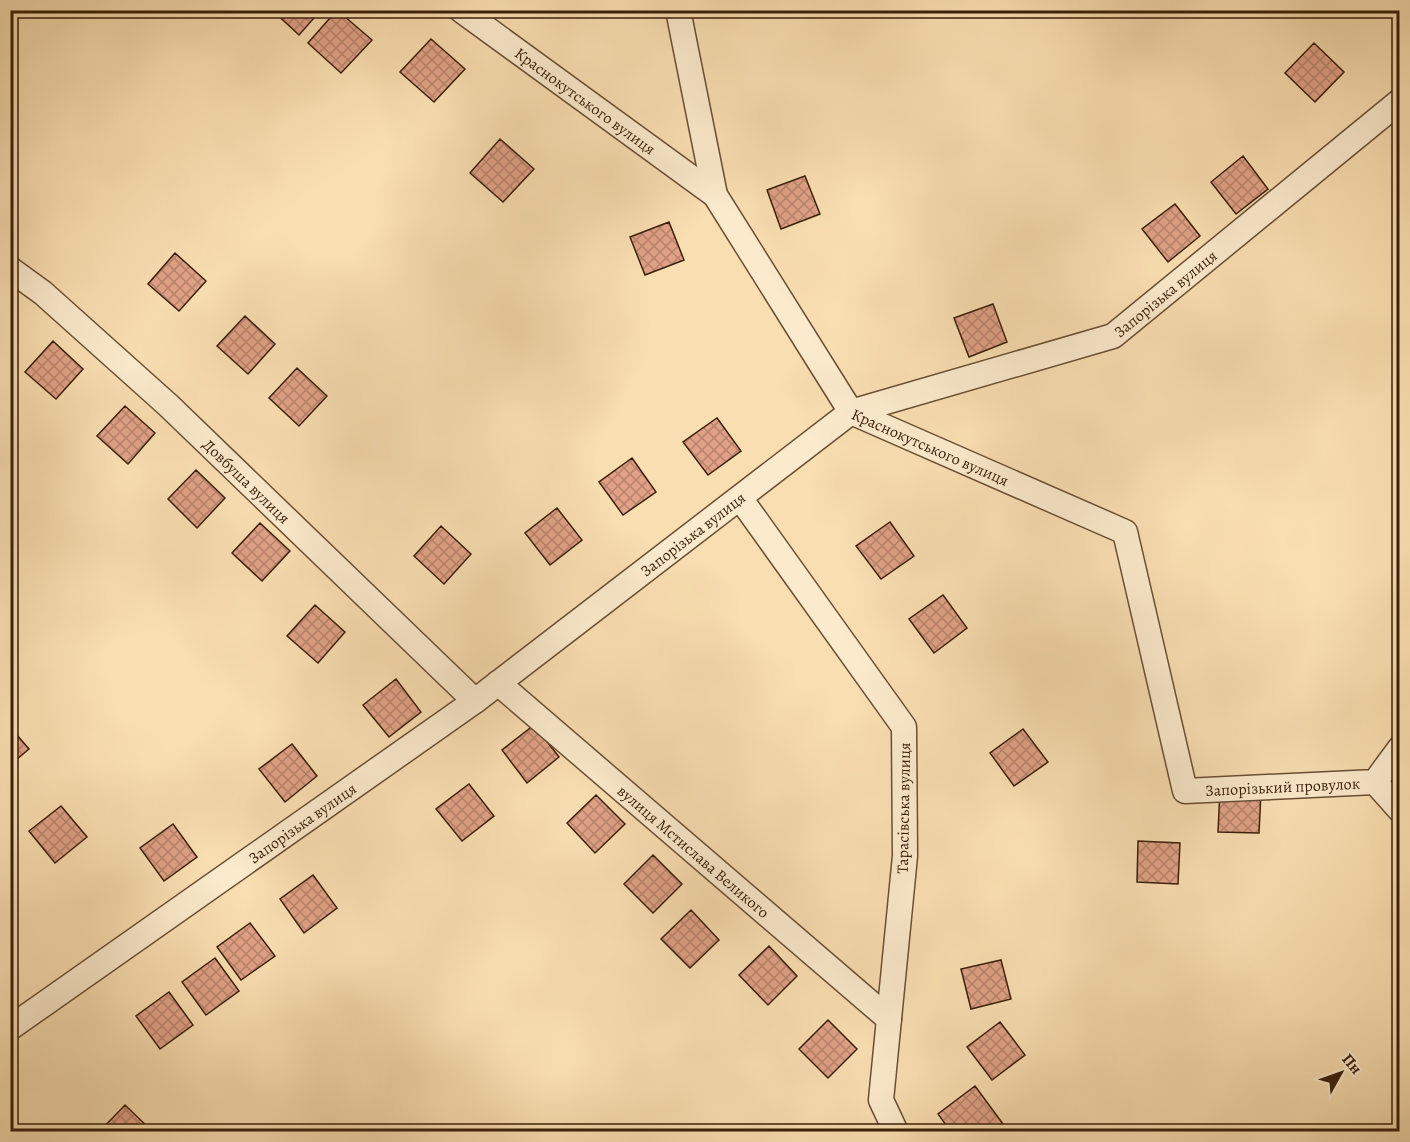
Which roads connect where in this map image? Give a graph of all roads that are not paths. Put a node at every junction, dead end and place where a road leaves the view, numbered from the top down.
1 (461, 10) edge
2 (678, 10) edge
3 (1400, 101) edge
4 (715, 195) junction
5 (10, 269) edge
6 (851, 412) junction
7 (740, 498) junction
8 (498, 683) junction
9 (475, 701) junction
10 (1400, 748) edge
11 (1376, 782) junction
12 (1185, 791) joint
13 (1400, 810) edge
14 (889, 1019) junction
15 (10, 1028) edge
16 (896, 1131) edge

1 - 4 street, Краснокутського вулиця
2 - 4 street
3 - 6 street, Запорізька вулиця
4 - 6 street, Краснокутського вулиця
5 - 9 street, Довбуша вулиця
6 - 7 street, Запорізька вулиця
6 - 12 street, Краснокутського вулиця
7 - 8 street, Запорізька вулиця
7 - 14 street, Тарасівська вулиця
8 - 9 street, Запорізька вулиця
8 - 14 street, вулиця Мстислава Великого
9 - 15 street, Запорізька вулиця
10 - 11 street, Запорізький провулок
11 - 12 street, Запорізький провулок
11 - 13 street
14 - 16 street, Тарасівська вулиця

